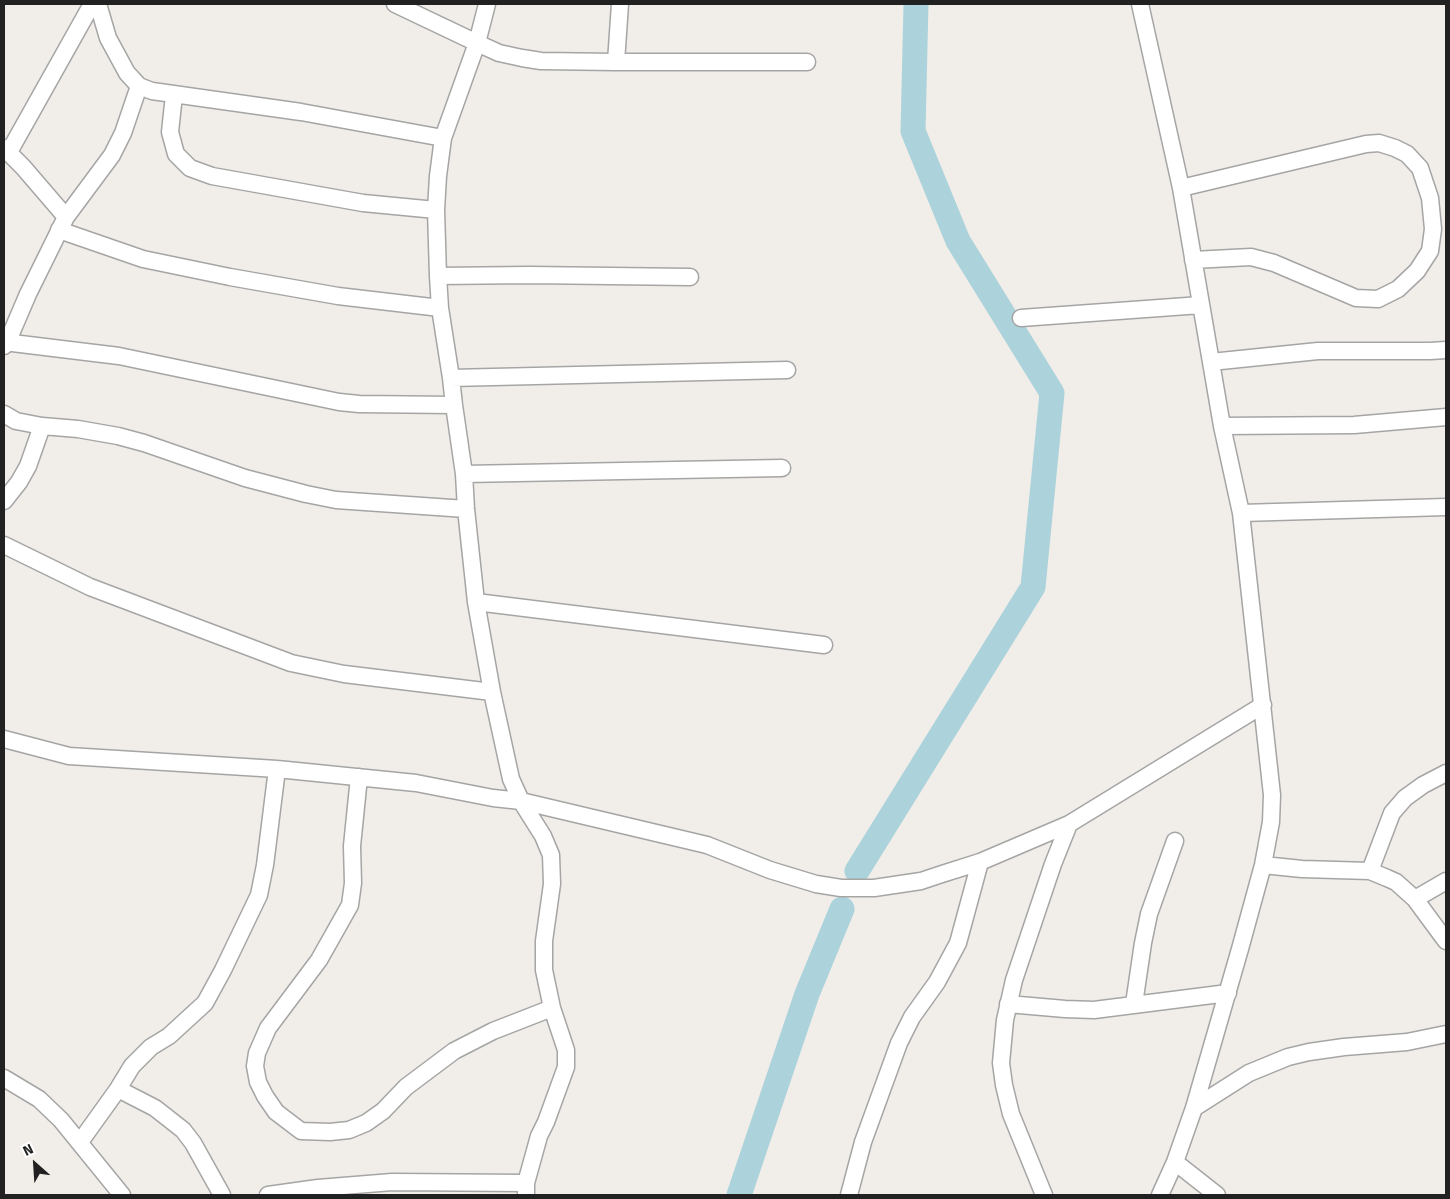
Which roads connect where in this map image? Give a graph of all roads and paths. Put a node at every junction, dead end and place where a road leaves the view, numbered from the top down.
1 (92, 4) edge
2 (98, 4) edge
3 (395, 4) edge
4 (487, 4) edge
5 (620, 4) edge
6 (1140, 4) edge
7 (477, 43) junction
8 (616, 62) junction
9 (807, 62) dead end
10 (138, 86) junction
11 (174, 95) junction
12 (443, 138) junction
13 (6, 150) edge
14 (1181, 188) junction
15 (436, 210) junction
16 (63, 224) junction
17 (1193, 260) junction
18 (438, 276) junction
19 (690, 277) dead end
20 (1201, 305) junction
21 (440, 308) junction
22 (1020, 318) dead end
23 (5, 344) edge
24 (1446, 350) edge
25 (1211, 362) junction
26 (787, 370) dead end
27 (451, 378) junction
28 (454, 405) junction
29 (4, 414) edge
30 (1446, 417) edge
31 (42, 426) junction
32 (1222, 426) junction
33 (782, 468) dead end
34 (464, 474) junction
35 (4, 501) edge
36 (1446, 507) edge
37 (466, 509) junction
38 (1241, 513) junction
39 (4, 545) edge
40 (476, 602) junction
41 (824, 645) dead end
42 (492, 692) junction
43 (1263, 705) junction
44 (4, 739) edge
45 (277, 769) junction
46 (1446, 773) edge
47 (359, 777) junction
48 (520, 801) junction
49 (1069, 824) junction
50 (1175, 841) dead end
51 (980, 862) junction
52 (1263, 865) junction
53 (1370, 871) junction
54 (1446, 881) edge
55 (1415, 899) junction
56 (1446, 941) edge
57 (1228, 993) junction
58 (1008, 1004) junction
59 (1134, 1004) junction
60 (552, 1008) junction
61 (1446, 1034) edge
62 (4, 1078) edge
63 (118, 1089) junction
64 (1194, 1108) junction
65 (80, 1142) junction
66 (1175, 1162) junction
67 (526, 1189) edge
68 (122, 1195) edge
69 (222, 1195) edge
70 (268, 1195) edge
71 (849, 1195) edge
72 (1044, 1195) edge
73 (1160, 1195) edge
74 (1217, 1195) edge

1 - 13 street
2 - 10 street
3 - 7 street
4 - 7 street
5 - 8 street
6 - 14 street
7 - 8 street
7 - 12 street
8 - 9 street
10 - 11 street
10 - 16 street
11 - 12 street
11 - 15 street
12 - 15 street
13 - 16 street
14 - 17 street
14 - 17 street
15 - 18 street
16 - 21 street
16 - 23 street
17 - 20 street
18 - 19 street
18 - 21 street
20 - 22 street
20 - 25 street
21 - 27 street
23 - 28 street
24 - 25 street
25 - 32 street
26 - 27 street
27 - 28 street
28 - 34 street
29 - 31 street
30 - 32 street
31 - 35 street
31 - 37 street
32 - 38 street
33 - 34 street
34 - 37 street
36 - 38 street
37 - 40 street
38 - 43 street
39 - 42 street
40 - 41 street
40 - 42 street
42 - 48 street
43 - 49 street
43 - 52 street
44 - 45 street
45 - 47 street
45 - 63 street
46 - 53 street
47 - 48 street
47 - 60 street
48 - 51 street
48 - 60 street
49 - 51 street
49 - 58 street
50 - 59 street
51 - 71 street
52 - 53 street
52 - 57 street
53 - 55 street
54 - 55 street
55 - 56 street
57 - 59 street
57 - 64 street
58 - 59 street
58 - 72 street
60 - 67 street
61 - 64 street
62 - 65 street
63 - 65 street
63 - 69 street
64 - 66 street
65 - 68 street
66 - 73 street
66 - 74 street
67 - 70 street

